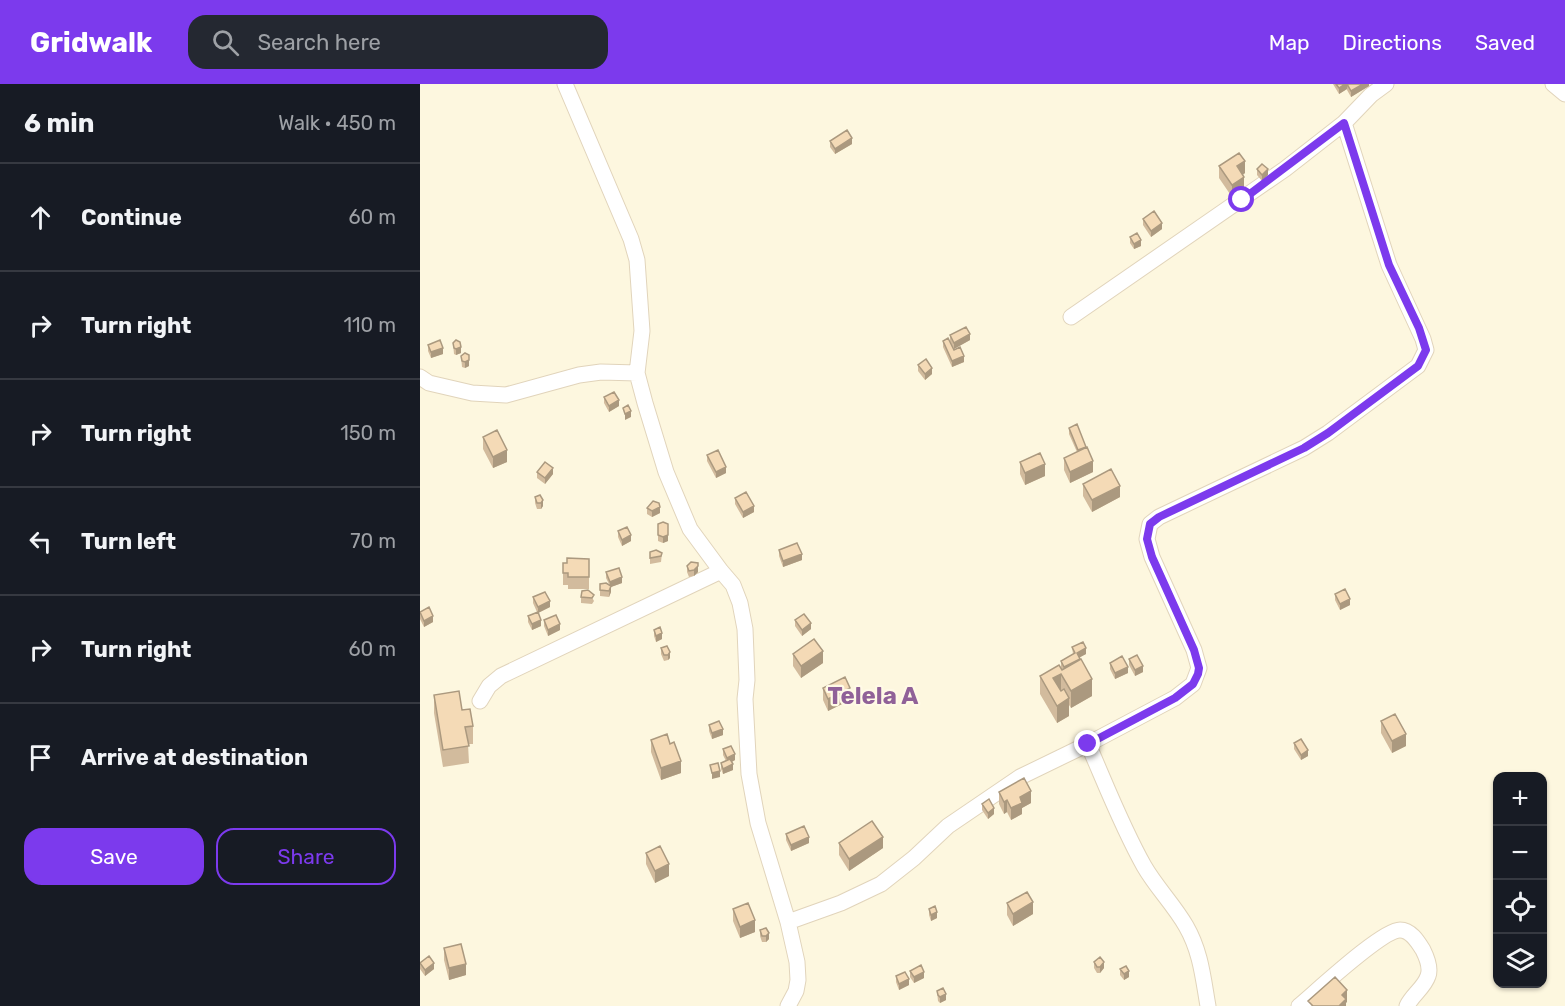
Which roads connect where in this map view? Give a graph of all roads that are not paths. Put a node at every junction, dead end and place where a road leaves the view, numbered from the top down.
1 (565, 84) edge
2 (1386, 84) edge
3 (1553, 84) edge
4 (1565, 94) edge
5 (1344, 123) junction
6 (1071, 317) dead end
7 (637, 374) junction
8 (420, 377) edge
9 (721, 571) junction
10 (480, 701) dead end
11 (1088, 744) junction
12 (788, 922) junction
13 (788, 1006) edge
14 (1208, 1006) edge
15 (1299, 1006) edge
16 (1407, 1006) edge

1 - 7 street
2 - 5 street
3 - 4 street
5 - 6 street
5 - 11 street
7 - 8 street
7 - 9 street
9 - 10 street
9 - 12 street
11 - 12 street
11 - 14 street
12 - 13 street
15 - 16 street

